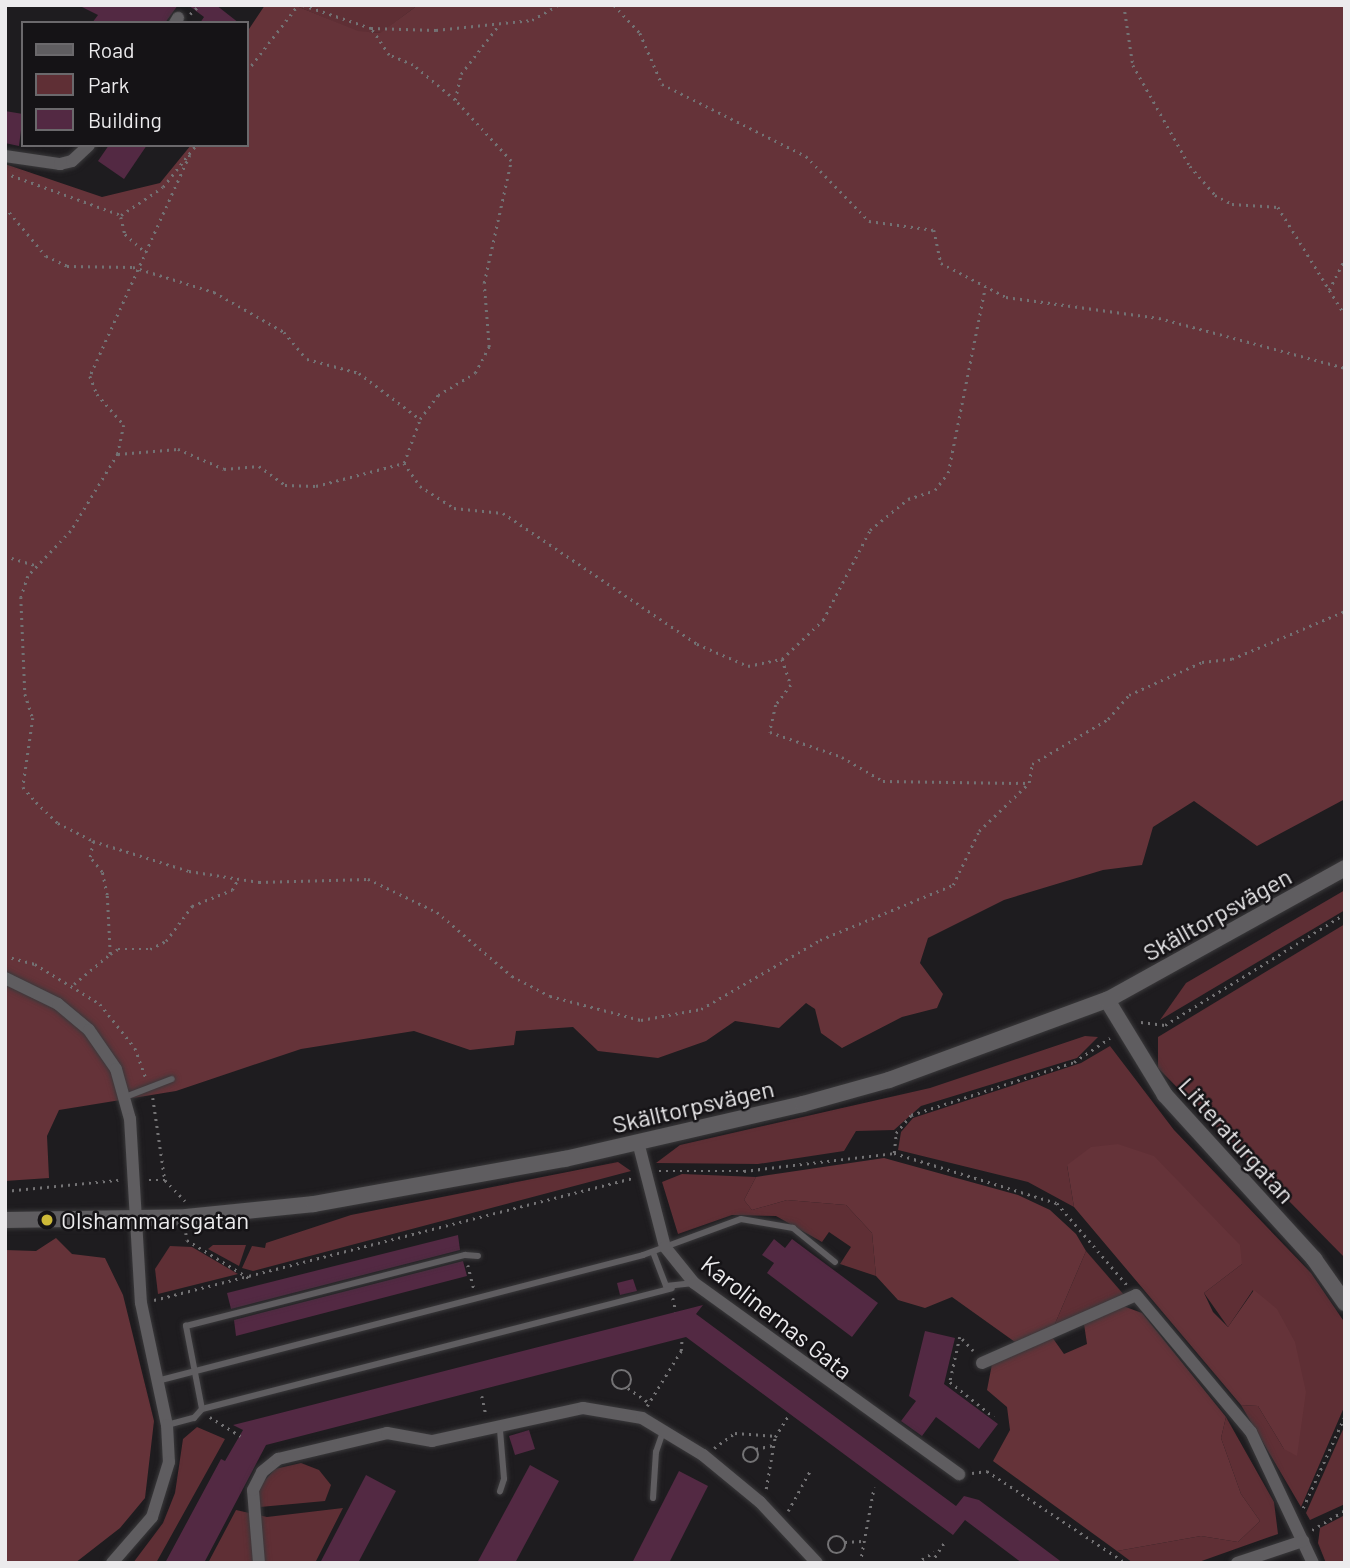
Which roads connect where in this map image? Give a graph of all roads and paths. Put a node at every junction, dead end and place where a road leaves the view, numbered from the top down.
1 (298, 5) edge
2 (303, 5) edge
3 (558, 5) edge
4 (614, 5) edge
5 (1124, 5) edge
6 (499, 25) junction
7 (371, 28) junction
8 (248, 70) edge
9 (455, 100) junction
10 (87, 147) edge
11 (195, 147) edge
12 (190, 155) junction
13 (5, 156) edge
14 (5, 173) edge
15 (5, 207) edge
16 (121, 215) junction
17 (146, 253) junction
18 (1345, 259) edge
19 (139, 269) junction
20 (985, 287) junction
21 (1329, 290) junction
22 (1345, 315) edge
23 (1345, 368) edge
24 (420, 419) junction
25 (118, 454) junction
26 (404, 463) junction
27 (5, 556) edge
28 (37, 566) junction
29 (1345, 611) edge
30 (782, 659) junction
31 (1029, 783) junction
32 (93, 841) junction
33 (1345, 869) edge
34 (238, 879) junction
35 (1345, 914) edge
36 (110, 954) junction
37 (5, 978) edge
38 (73, 985) dead end
39 (1107, 1000) junction
40 (1124, 1031) junction
41 (172, 1079) dead end
42 (125, 1097) junction
43 (638, 1142) junction
44 (894, 1153) dead end
45 (136, 1219) junction
46 (5, 1220) edge
47 (659, 1249) junction
48 (478, 1256) dead end
49 (835, 1262) dead end
50 (469, 1269) dead end
51 (471, 1279) dead end
52 (694, 1283) junction
53 (672, 1288) junction
54 (1345, 1303) edge
55 (682, 1338) dead end
56 (982, 1363) joint
57 (197, 1371) junction
58 (157, 1381) junction
59 (628, 1388) junction
60 (648, 1402) junction
61 (202, 1409) junction
62 (788, 1416) dead end
63 (1345, 1416) edge
64 (994, 1417) dead end
65 (642, 1418) junction
66 (167, 1425) junction
67 (500, 1430) junction
68 (663, 1432) junction
69 (240, 1436) dead end
70 (775, 1437) junction
71 (774, 1445) junction
72 (756, 1449) junction
73 (703, 1455) junction
74 (810, 1471) dead end
75 (959, 1474) joint
76 (874, 1487) dead end
77 (500, 1491) dead end
78 (653, 1498) dead end
79 (760, 1502) junction
80 (1345, 1510) edge
81 (1293, 1516) junction
82 (779, 1525) junction
83 (946, 1540) dead end
84 (863, 1541) junction
85 (1303, 1541) junction
86 (845, 1542) junction
87 (935, 1552) junction
88 (1242, 1562) edge
89 (112, 1563) edge
90 (259, 1563) edge
91 (817, 1563) edge
92 (860, 1563) edge
93 (916, 1563) edge
94 (931, 1563) edge
95 (1126, 1563) edge
96 (1312, 1563) edge

1 - 8 path
2 - 7 path
3 - 6 path
4 - 20 path
5 - 21 path
6 - 7 path
6 - 9 path
7 - 9 path
9 - 24 path
10 - 13 street
11 - 12 path
12 - 16 path
12 - 17 path
14 - 16 path
15 - 19 path
16 - 17 path
17 - 19 path
18 - 21 path
19 - 24 path
19 - 25 path
20 - 23 path
20 - 30 path
21 - 22 path
24 - 26 path
25 - 26 path
25 - 28 path
26 - 30 path
27 - 28 path
28 - 32 path
29 - 31 path
30 - 31 path
31 - 34 path
32 - 34 path
32 - 36 path
33 - 39 street, Skälltorpsvägen
34 - 36 path
35 - 40 path
36 - 38 path
37 - 42 street
39 - 40 street, Litteraturgatan
39 - 43 street, Skälltorpsvägen
40 - 44 path
40 - 54 street, Litteraturgatan
41 - 42 lane
42 - 45 street
43 - 45 street, Skälltorpsvägen
43 - 47 street, Karolinernas Gata
45 - 46 street, Skälltorpsvägen
45 - 58 street
47 - 49 lane
47 - 52 street, Karolinernas Gata
47 - 53 lane
47 - 57 lane
48 - 57 lane
50 - 51 path
52 - 53 lane
52 - 75 street, Karolinernas Gata
53 - 61 lane
55 - 60 path
56 - 64 path
56 - 81 street
57 - 58 lane
57 - 61 lane
58 - 66 street
59 - 59 path
59 - 60 path
60 - 65 path
61 - 66 lane
61 - 69 path
62 - 70 path
63 - 81 path
65 - 67 street
65 - 68 street
66 - 89 street
67 - 77 lane
67 - 90 street
68 - 73 street
68 - 78 lane
70 - 71 path
70 - 73 path
71 - 72 path
71 - 79 path
72 - 72 path
73 - 79 street
74 - 82 path
75 - 95 path
76 - 84 path
79 - 82 street
80 - 85 path
81 - 85 street
82 - 91 street
83 - 87 path
84 - 86 path
84 - 92 path
85 - 88 street
85 - 96 street
86 - 86 path
87 - 93 path
87 - 94 path

